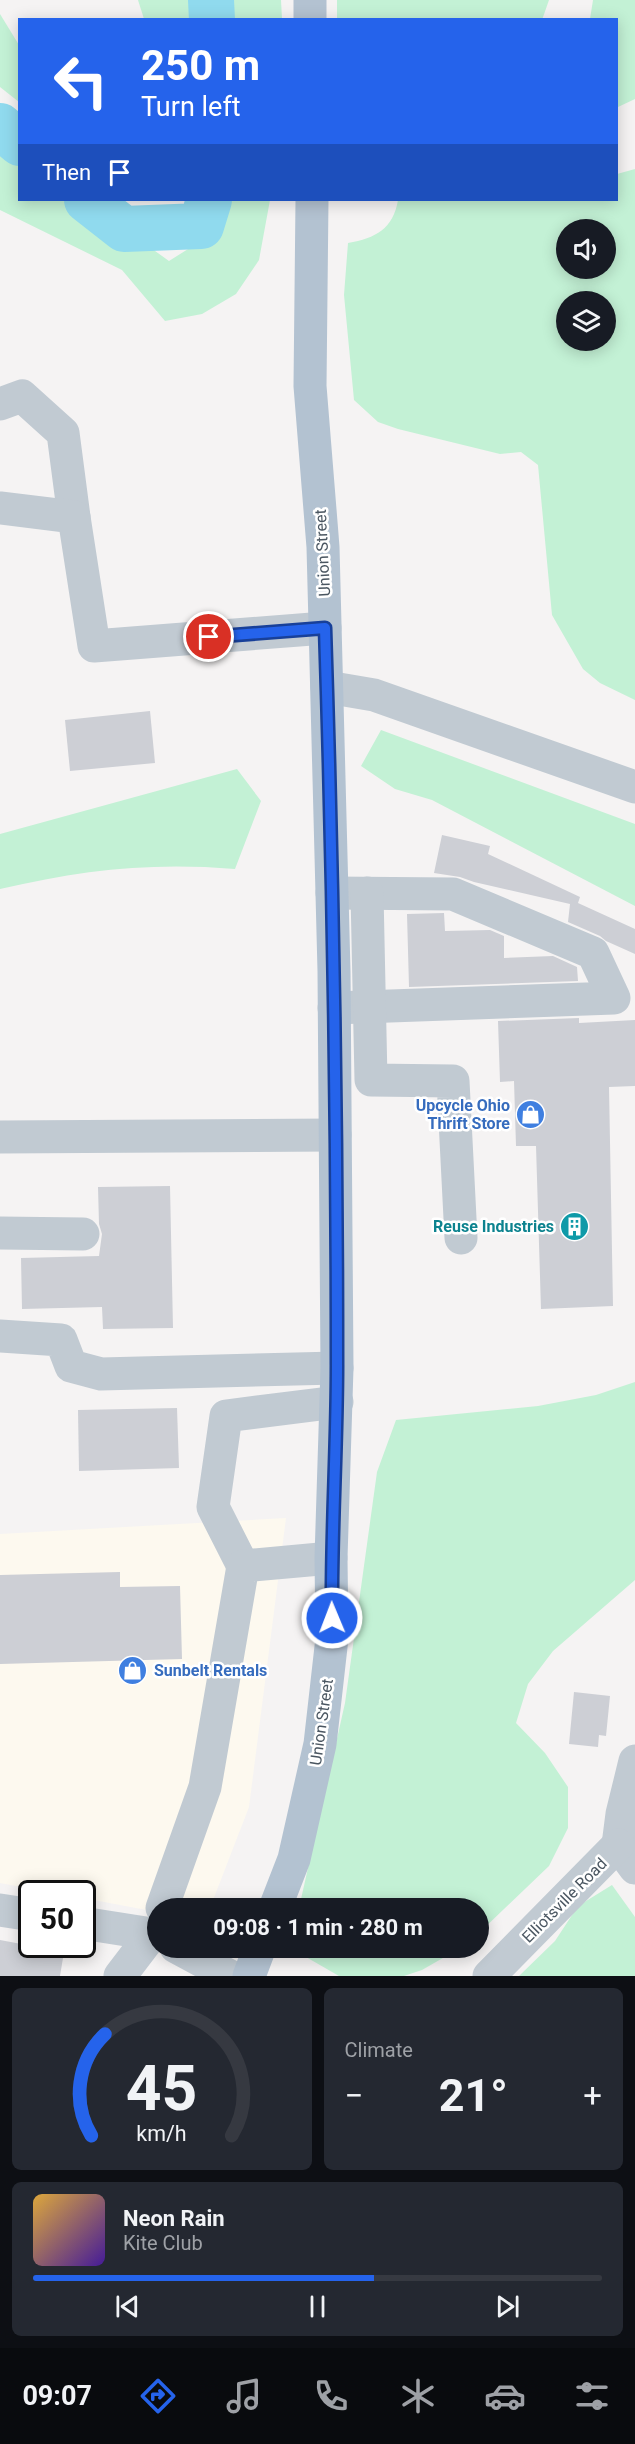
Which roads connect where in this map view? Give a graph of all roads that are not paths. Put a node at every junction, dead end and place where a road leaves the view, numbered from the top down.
1 (310, 0) edge
2 (310, 18) edge
3 (312, 201) edge
4 (0, 404) edge
5 (0, 508) edge
6 (74, 516) junction
7 (325, 628) junction
8 (327, 687) junction
9 (635, 787) edge
10 (332, 893) junction
11 (367, 893) junction
12 (370, 1007) junction
13 (334, 1008) junction
14 (371, 1080) junction
15 (335, 1081) junction
16 (335, 1135) junction
17 (0, 1137) edge
18 (0, 1233) edge
19 (83, 1234) dead end
20 (461, 1238) dead end
21 (0, 1336) edge
22 (337, 1368) junction
23 (337, 1402) junction
24 (331, 1558) junction
25 (243, 1566) junction
26 (635, 1761) edge
27 (627, 1856) edge
28 (171, 1898) edge
29 (279, 1898) edge
30 (0, 1910) edge
31 (18, 1913) edge
32 (96, 1924) edge
33 (147, 1928) edge
34 (147, 1945) edge
35 (204, 1958) edge
36 (256, 1958) edge
37 (120, 1976) edge
38 (230, 1976) edge
39 (249, 1976) edge
40 (489, 1976) edge

1 - 2 main road
3 - 7 main road, Union Street
4 - 6 street
5 - 6 street
6 - 7 street
7 - 8 main road, Union Street
8 - 9 street
8 - 10 main road, Union Street
10 - 11 street
10 - 13 main road, Union Street
11 - 12 street
11 - 12 street
12 - 13 street
12 - 14 street
13 - 15 main road, Union Street
14 - 15 street
14 - 20 street
15 - 16 main road, Union Street
16 - 17 street
16 - 22 main road, Union Street
18 - 19 street
21 - 22 street
22 - 23 main road, Union Street
23 - 24 main road, Union Street
23 - 25 street
24 - 25 street
24 - 29 main road, Union Street
25 - 28 street
26 - 27 street
27 - 40 street, Elliotsville Road
30 - 31 street
32 - 33 street
34 - 37 street
35 - 38 street
36 - 39 main road

